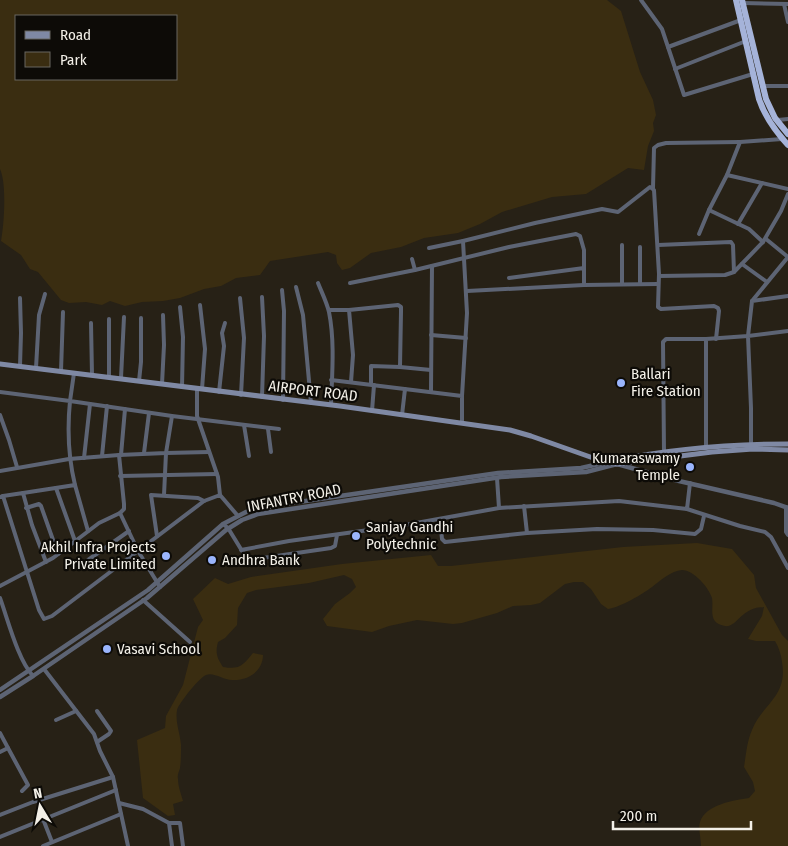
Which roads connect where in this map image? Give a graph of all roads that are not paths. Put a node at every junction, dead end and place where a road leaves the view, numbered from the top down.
1 (641, 0) edge
2 (740, 1) edge
3 (786, 4) edge
4 (741, 20) junction
5 (788, 22) edge
6 (746, 41) junction
7 (668, 47) junction
8 (675, 69) junction
9 (753, 74) junction
10 (763, 86) junction
11 (788, 86) edge
12 (788, 119) edge
13 (777, 121) junction
14 (786, 139) edge
15 (740, 142) junction
16 (727, 175) junction
17 (762, 183) junction
18 (653, 188) junction
19 (788, 189) edge
20 (788, 194) edge
21 (709, 210) junction
22 (782, 211) junction
23 (788, 213) edge
24 (738, 224) junction
25 (699, 234) dead end
26 (764, 240) junction
27 (463, 241) junction
28 (622, 245) dead end
29 (658, 245) junction
30 (429, 248) dead end
31 (640, 248) dead end
32 (788, 257) edge
33 (464, 258) junction
34 (412, 260) dead end
35 (742, 264) junction
36 (432, 266) junction
37 (584, 268) junction
38 (415, 270) junction
39 (734, 272) junction
40 (659, 276) junction
41 (509, 278) dead end
42 (768, 282) junction
43 (318, 283) dead end
44 (350, 283) dead end
45 (622, 284) junction
46 (640, 284) junction
47 (658, 284) junction
48 (584, 285) junction
49 (296, 287) dead end
50 (282, 290) dead end
51 (467, 291) junction
52 (45, 294) dead end
53 (788, 296) edge
54 (262, 297) dead end
55 (20, 298) dead end
56 (240, 298) dead end
57 (752, 302) junction
58 (200, 305) dead end
59 (180, 307) dead end
60 (329, 310) junction
61 (349, 310) junction
62 (63, 312) dead end
63 (163, 315) dead end
64 (124, 316) dead end
65 (141, 318) dead end
66 (109, 319) dead end
67 (91, 323) dead end
68 (225, 323) dead end
69 (788, 331) edge
70 (432, 335) junction
71 (748, 336) junction
72 (466, 338) junction
73 (716, 338) junction
74 (706, 339) junction
75 (0, 364) edge
76 (20, 366) junction
77 (400, 367) junction
78 (36, 368) junction
79 (431, 370) junction
80 (62, 371) junction
81 (74, 373) junction
82 (92, 375) junction
83 (109, 377) junction
84 (122, 378) junction
85 (332, 380) junction
86 (139, 381) junction
87 (351, 382) junction
88 (162, 384) junction
89 (372, 384) junction
90 (182, 387) junction
91 (200, 389) junction
92 (405, 389) junction
93 (431, 391) junction
94 (0, 392) edge
95 (219, 392) junction
96 (241, 395) junction
97 (462, 396) junction
98 (262, 397) junction
99 (283, 400) junction
100 (70, 401) junction
101 (311, 403) junction
102 (90, 404) junction
103 (331, 405) junction
104 (107, 406) junction
105 (125, 409) junction
106 (372, 411) junction
107 (149, 412) junction
108 (0, 415) edge
109 (402, 415) junction
110 (172, 416) junction
111 (198, 418) junction
112 (462, 423) junction
113 (244, 425) junction
114 (268, 429) junction
115 (279, 429) dead end
116 (751, 444) junction
117 (788, 444) edge
118 (706, 448) junction
119 (788, 450) edge
120 (209, 452) junction
121 (271, 452) dead end
122 (144, 453) junction
123 (166, 453) junction
124 (664, 453) junction
125 (120, 455) junction
126 (102, 456) junction
127 (249, 456) dead end
128 (84, 458) junction
129 (69, 459) junction
130 (610, 462) junction
131 (617, 464) junction
132 (17, 468) junction
133 (0, 471) edge
134 (164, 474) junction
135 (217, 474) junction
136 (120, 476) junction
137 (497, 478) junction
138 (690, 483) junction
139 (75, 485) junction
140 (56, 488) junction
141 (23, 493) junction
142 (164, 495) junction
143 (220, 495) junction
144 (1, 497) edge
145 (204, 501) junction
146 (524, 506) junction
147 (787, 507) edge
148 (26, 508) junction
149 (499, 508) junction
150 (687, 509) junction
151 (120, 512) junction
152 (238, 516) junction
153 (704, 516) junction
154 (440, 519) junction
155 (223, 524) junction
156 (228, 528) junction
157 (88, 531) junction
158 (129, 531) junction
159 (527, 533) junction
160 (337, 535) junction
161 (788, 535) edge
162 (157, 536) junction
163 (75, 541) junction
164 (241, 550) junction
165 (138, 551) junction
166 (58, 554) junction
167 (88, 560) dead end
168 (46, 562) junction
169 (788, 568) edge
170 (27, 572) junction
171 (159, 584) junction
172 (0, 586) edge
173 (0, 598) edge
174 (143, 600) junction
175 (190, 642) dead end
176 (44, 669) junction
177 (28, 671) junction
178 (33, 676) junction
179 (0, 690) edge
180 (0, 697) edge
181 (97, 710) dead end
182 (76, 711) junction
183 (56, 720) dead end
184 (0, 733) edge
185 (97, 742) junction
186 (8, 748) junction
187 (0, 752) edge
188 (113, 776) junction
189 (116, 790) junction
190 (22, 791) dead end
191 (119, 804) junction
192 (0, 814) edge
193 (121, 814) junction
194 (43, 819) junction
195 (169, 823) junction
196 (0, 837) edge
197 (52, 842) junction
198 (128, 845) edge
199 (43, 846) edge
200 (122, 846) edge
201 (172, 846) edge
202 (183, 846) edge

1 - 7 street
2 - 3 street
2 - 4 highway
2 - 10 highway
3 - 5 street
4 - 6 highway
4 - 7 street
6 - 8 street
6 - 9 highway
7 - 8 street
8 - 9 street
9 - 14 highway
10 - 11 street
10 - 13 highway
12 - 13 street
13 - 14 highway
14 - 15 street
15 - 16 street
15 - 18 street
16 - 17 street
16 - 21 street
17 - 19 street
17 - 24 street
18 - 27 street
18 - 29 street
20 - 22 street
21 - 24 street
21 - 25 street
22 - 23 street
22 - 26 street
24 - 26 street
26 - 32 street
26 - 35 street
27 - 30 street
27 - 33 street
28 - 45 street
29 - 39 street
29 - 40 street
31 - 46 street
32 - 42 street
33 - 36 street
33 - 37 street
33 - 51 street
34 - 38 street
35 - 39 street
35 - 42 street
36 - 38 street
36 - 70 street
37 - 41 street
37 - 48 street
38 - 44 street
39 - 40 street
40 - 47 street
42 - 57 street
43 - 60 street
45 - 46 street
45 - 48 street
46 - 47 street
47 - 73 street
48 - 51 street
49 - 101 street
50 - 99 street
51 - 72 street
52 - 78 street
53 - 57 street
54 - 98 street
55 - 76 street
56 - 96 street
57 - 71 street
58 - 91 street
59 - 90 street
60 - 61 street
60 - 85 street
61 - 77 street
61 - 87 street
62 - 80 street
63 - 88 street
64 - 84 street
65 - 86 street
66 - 83 street
67 - 82 street
68 - 95 street
69 - 71 street
70 - 72 street
70 - 79 street
71 - 73 street
71 - 116 street
72 - 97 street
73 - 74 street
74 - 118 street
74 - 124 street
75 - 76 main road, AIRPORT ROAD
76 - 78 main road, AIRPORT ROAD
77 - 79 street
77 - 89 street
78 - 80 main road, AIRPORT ROAD
79 - 93 street
80 - 81 main road, AIRPORT ROAD
81 - 82 main road, AIRPORT ROAD
81 - 100 street
82 - 83 main road, AIRPORT ROAD
83 - 84 main road, AIRPORT ROAD
84 - 86 main road, AIRPORT ROAD
85 - 87 street
85 - 103 street
86 - 88 main road, AIRPORT ROAD
87 - 89 street
88 - 90 main road, AIRPORT ROAD
89 - 92 street
89 - 106 street
90 - 91 main road, AIRPORT ROAD
91 - 95 main road, AIRPORT ROAD
91 - 111 street
92 - 93 street
92 - 109 street
93 - 97 street
94 - 100 street
95 - 96 main road, AIRPORT ROAD
96 - 98 main road, AIRPORT ROAD
97 - 112 street
98 - 99 main road, AIRPORT ROAD
99 - 101 main road, AIRPORT ROAD
100 - 102 street
100 - 129 street
101 - 103 main road, AIRPORT ROAD
102 - 104 street
102 - 128 street
103 - 106 main road, AIRPORT ROAD
104 - 105 street
104 - 126 street
105 - 107 street
105 - 125 street
106 - 109 main road, AIRPORT ROAD
107 - 110 street
107 - 122 street
108 - 132 street
109 - 112 main road, AIRPORT ROAD
110 - 111 street
110 - 123 street
111 - 113 street
111 - 120 street
112 - 130 main road, AIRPORT ROAD
113 - 114 street
113 - 127 street
114 - 115 street
114 - 121 street
116 - 117 main road
116 - 118 main road
118 - 124 main road
119 - 131 main road
120 - 123 street
120 - 135 street
122 - 123 street
122 - 125 street
123 - 134 street
124 - 130 main road
125 - 126 street
125 - 136 street
126 - 128 street
128 - 129 street
129 - 132 street
129 - 139 street
130 - 131 main road, AIRPORT ROAD
130 - 152 street, INFANTRY ROAD
131 - 137 street, INFANTRY ROAD
131 - 138 street
132 - 133 street
134 - 135 street
134 - 136 street
134 - 142 street
135 - 143 street
136 - 151 street
137 - 149 street
137 - 156 street, INFANTRY ROAD
138 - 147 street
138 - 150 street
139 - 140 street
139 - 157 street
140 - 141 street
140 - 163 street
141 - 144 street
141 - 148 street
142 - 145 street
142 - 162 street
143 - 145 street
143 - 152 street
144 - 170 street
145 - 162 street
146 - 149 street
146 - 150 street
146 - 159 street
147 - 161 street
148 - 166 street
148 - 168 street
149 - 154 street
150 - 153 street
151 - 157 street
151 - 158 street
152 - 155 street, INFANTRY ROAD
153 - 159 street
153 - 169 street
154 - 159 street
154 - 160 street
155 - 156 street
155 - 171 street, INFANTRY ROAD
156 - 164 street
156 - 171 street, INFANTRY ROAD
157 - 163 street
158 - 165 street
158 - 167 street
160 - 164 street
160 - 164 street
162 - 165 street
163 - 166 street
165 - 170 street
165 - 171 street
166 - 168 street
168 - 170 street
170 - 172 street
171 - 174 street, INFANTRY ROAD
171 - 177 street, INFANTRY ROAD
173 - 177 street
174 - 175 street
174 - 176 street, INFANTRY ROAD
176 - 178 street, INFANTRY ROAD
176 - 182 street
177 - 178 street
177 - 179 street, INFANTRY ROAD
178 - 180 street, INFANTRY ROAD
181 - 185 street
182 - 183 street
182 - 185 street
184 - 186 street
185 - 188 street
186 - 187 street
186 - 190 street
188 - 189 street
188 - 192 street
189 - 191 street
189 - 194 street
191 - 193 street
191 - 195 street
193 - 197 street
193 - 198 street
194 - 196 street
194 - 197 street
195 - 201 street
195 - 202 street
197 - 199 street
198 - 200 street

